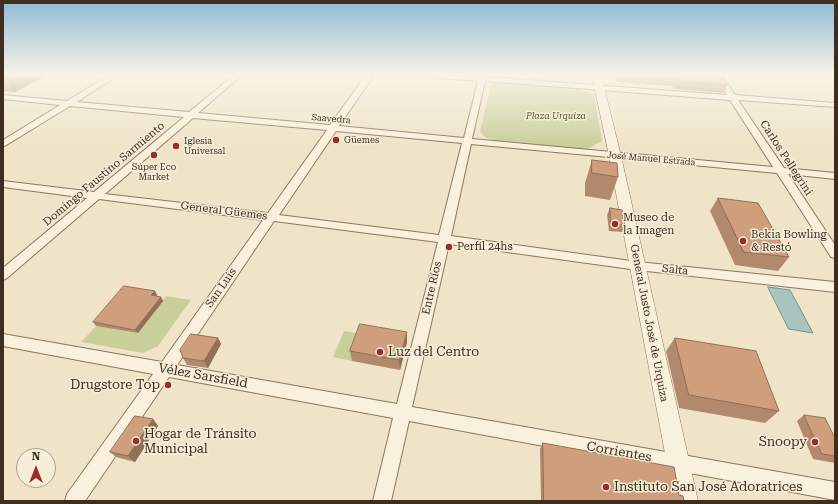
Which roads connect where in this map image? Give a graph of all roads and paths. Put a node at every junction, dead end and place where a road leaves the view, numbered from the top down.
1 (19, 99) edge
2 (75, 99) edge
3 (211, 99) edge
4 (353, 99) edge
5 (478, 99) edge
6 (601, 99) edge
7 (733, 99) edge
8 (752, 99) edge
9 (68, 103) junction
10 (835, 105) edge
11 (192, 115) junction
12 (331, 129) junction
13 (467, 141) junction
14 (3, 144) edge
15 (615, 156) junction
16 (780, 170) junction
17 (835, 176) edge
18 (3, 184) edge
19 (96, 195) junction
20 (270, 217) junction
21 (444, 239) junction
22 (835, 254) edge
23 (638, 266) junction
24 (3, 275) edge
25 (835, 287) edge
26 (3, 340) edge
27 (165, 369) junction
28 (403, 412) junction
29 (678, 463) junction
30 (835, 491) edge
31 (74, 501) edge
32 (382, 501) edge
33 (686, 501) edge

1 - 9 street, Saavedra
2 - 9 street
3 - 11 street, Domingo Faustino Sarmiento
4 - 12 street, San Luis
5 - 13 street, Entre Ríos
6 - 15 street, General Justo José de Urquiza
7 - 16 street, Carlos Pellegrini
8 - 10 street
9 - 11 street, Saavedra
9 - 14 street
11 - 12 street, Saavedra
11 - 19 street, Domingo Faustino Sarmiento
12 - 13 street, Saavedra
12 - 20 street, San Luis
13 - 15 street, José Manuel Estrada
13 - 21 street, Entre Ríos
15 - 16 street, José Manuel Estrada
15 - 23 street, General Justo José de Urquiza
16 - 17 street, José Manuel Estrada
16 - 22 street, Carlos Pellegrini
18 - 19 street, General Güemes
19 - 20 street, General Güemes
19 - 24 street, Domingo Faustino Sarmiento
20 - 21 street, General Güemes
20 - 27 street, San Luis
21 - 23 street, Salta
21 - 28 street, Entre Ríos
23 - 25 street, Salta
23 - 29 street, General Justo José de Urquiza
26 - 27 street, Vélez Sarsfield
27 - 28 street, Vélez Sarsfield
27 - 31 street, San Luis
28 - 29 street, Corrientes
28 - 32 street, Entre Ríos
29 - 30 street, Corrientes
29 - 33 street, General Justo José de Urquiza

